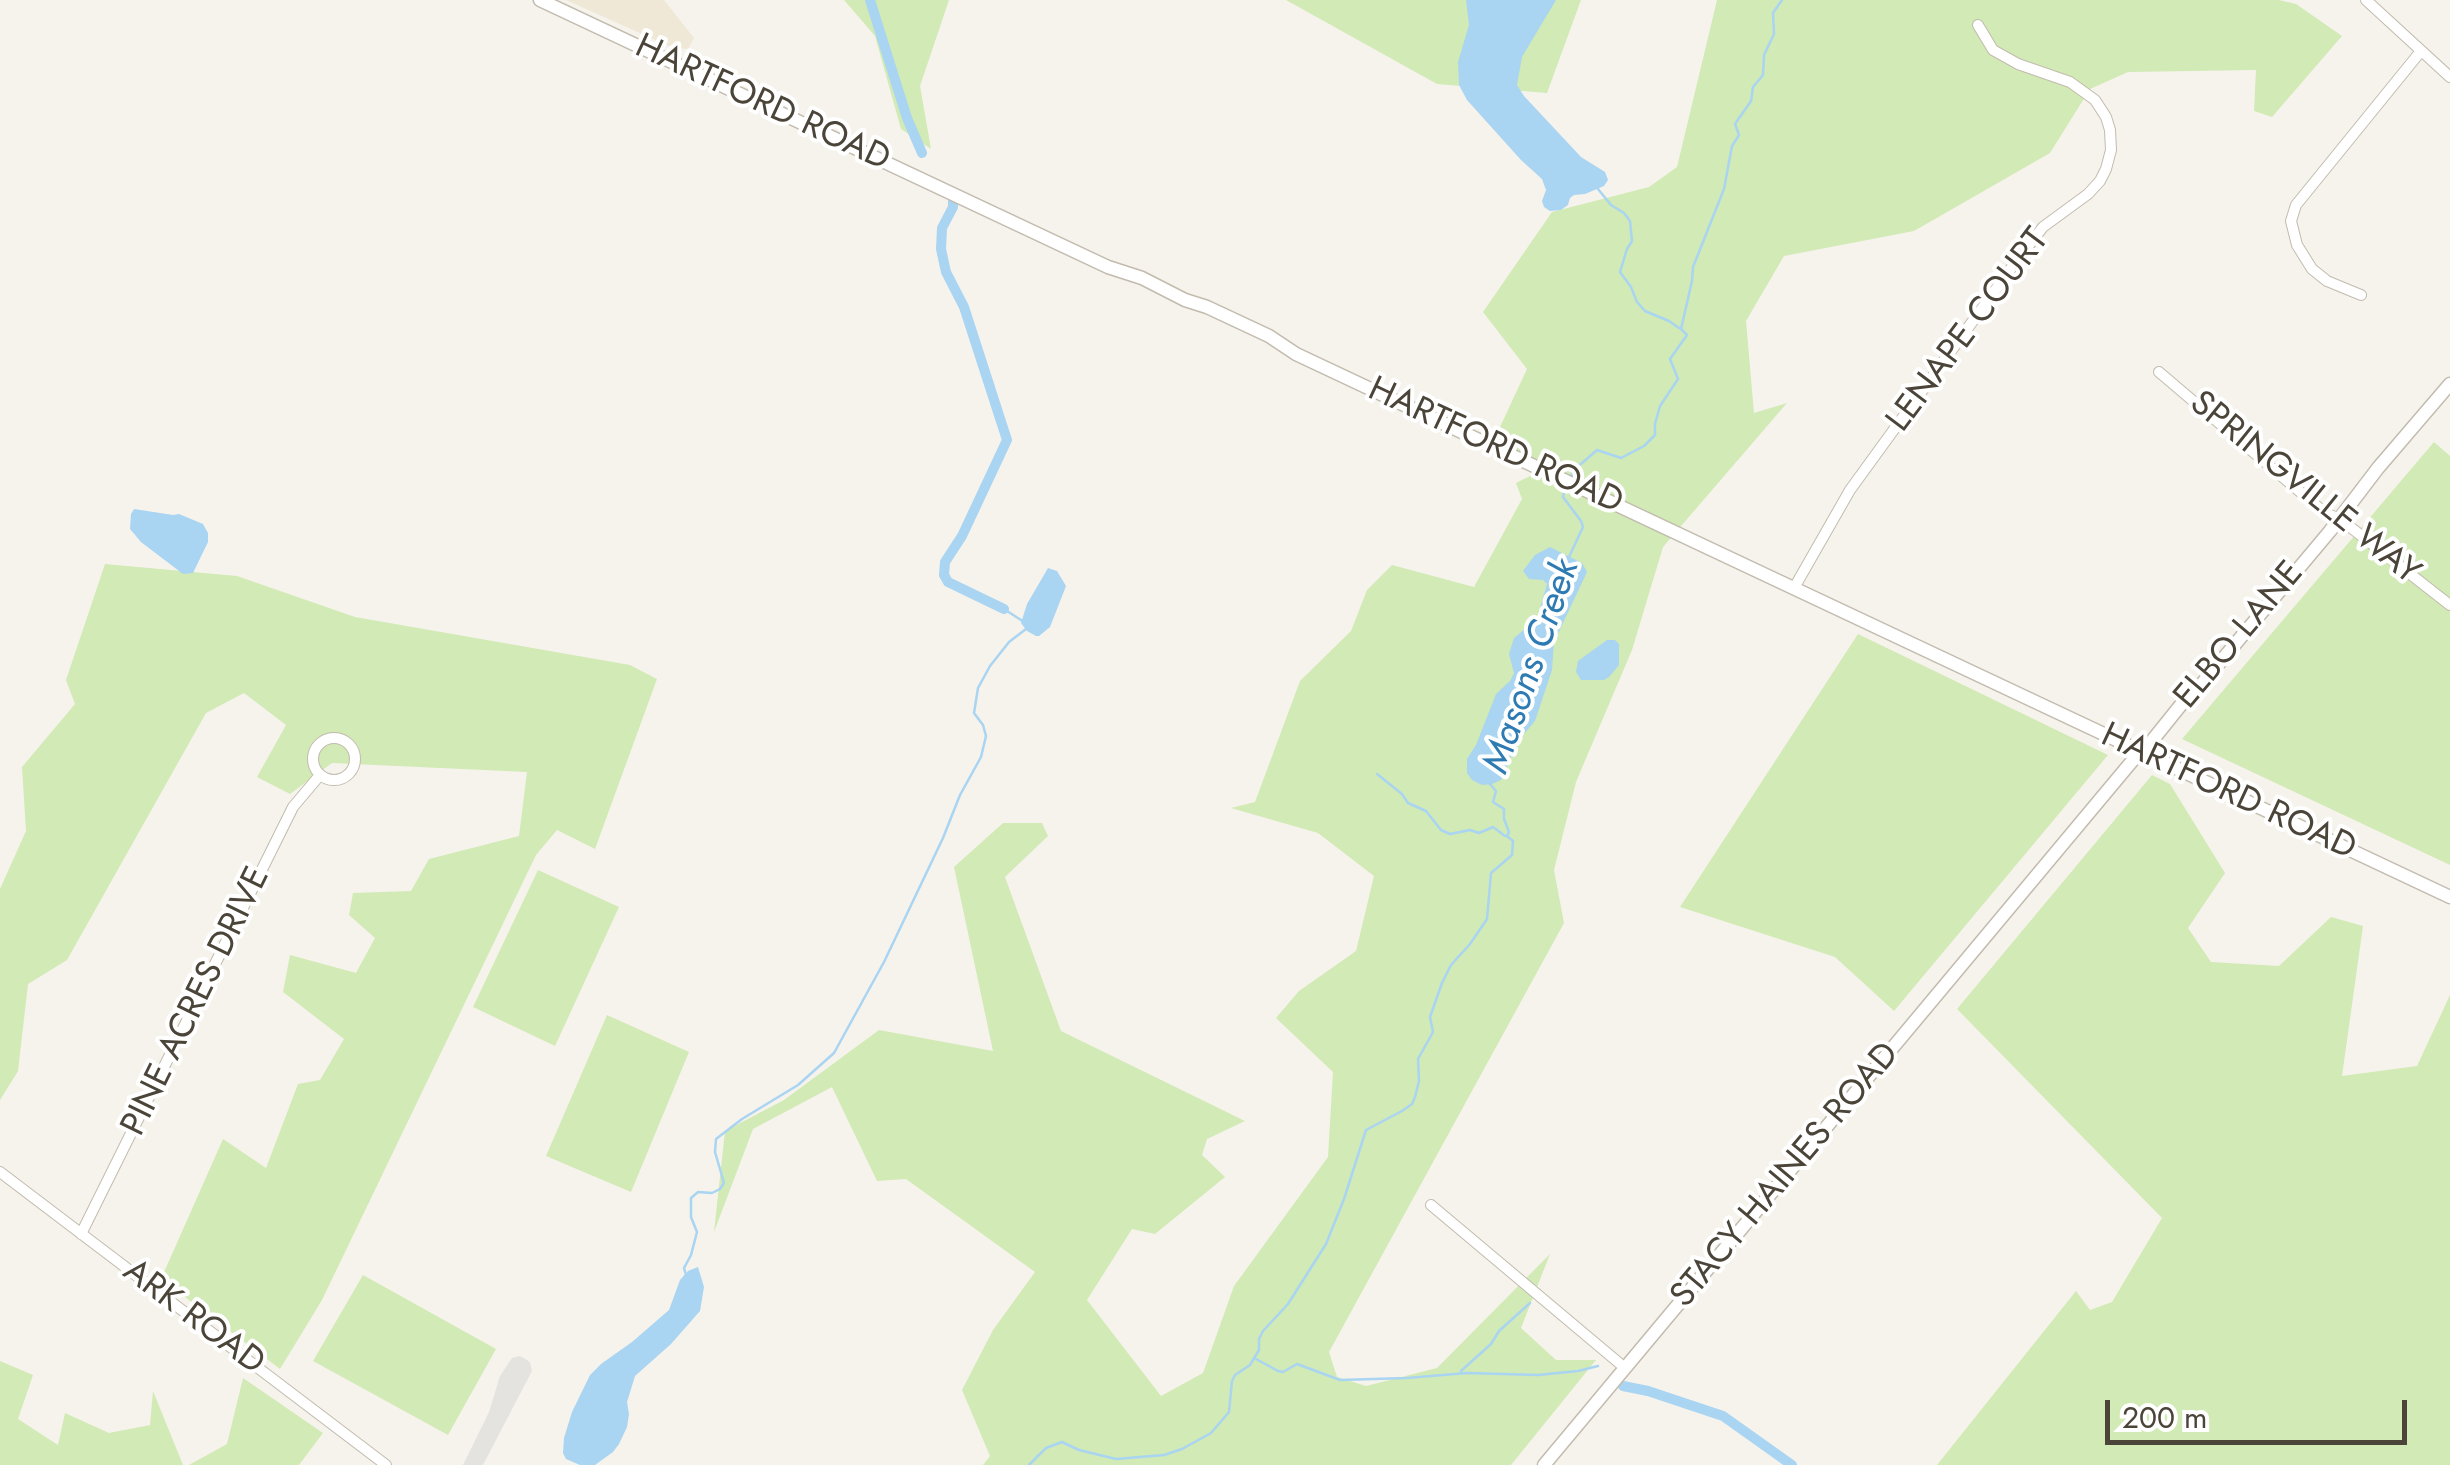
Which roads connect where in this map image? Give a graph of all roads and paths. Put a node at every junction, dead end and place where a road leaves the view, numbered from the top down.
1 (540, 0) edge
2 (2366, 0) edge
3 (1978, 25) dead end
4 (2421, 51) junction
5 (2450, 77) edge
6 (2361, 295) dead end
7 (2159, 372) dead end
8 (2450, 384) edge
9 (2340, 519) junction
10 (1794, 588) junction
11 (2450, 605) edge
12 (2142, 752) junction
13 (320, 774) junction
14 (2029, 887) joint
15 (2450, 897) edge
16 (0, 1172) edge
17 (1430, 1206) dead end
18 (81, 1234) junction
19 (1625, 1368) junction
20 (386, 1465) edge
21 (1544, 1465) edge

1 - 10 street, HARTFORD ROAD
2 - 4 street
3 - 10 street, LENAPE COURT
4 - 5 street
4 - 6 street
7 - 9 street, SPRINGVILLE WAY
8 - 9 street, ELBO LANE
9 - 11 street, SPRINGVILLE WAY
9 - 12 street, ELBO LANE
10 - 12 street, HARTFORD ROAD
12 - 14 street, ELBO LANE
12 - 15 street, HARTFORD ROAD
13 - 13 street, PINE ACRES DRIVE
13 - 18 street, PINE ACRES DRIVE
14 - 19 street, STACY HAINES ROAD
16 - 18 street, ARK ROAD
17 - 19 street
18 - 20 street, ARK ROAD
19 - 21 street, STACY HAINES ROAD

